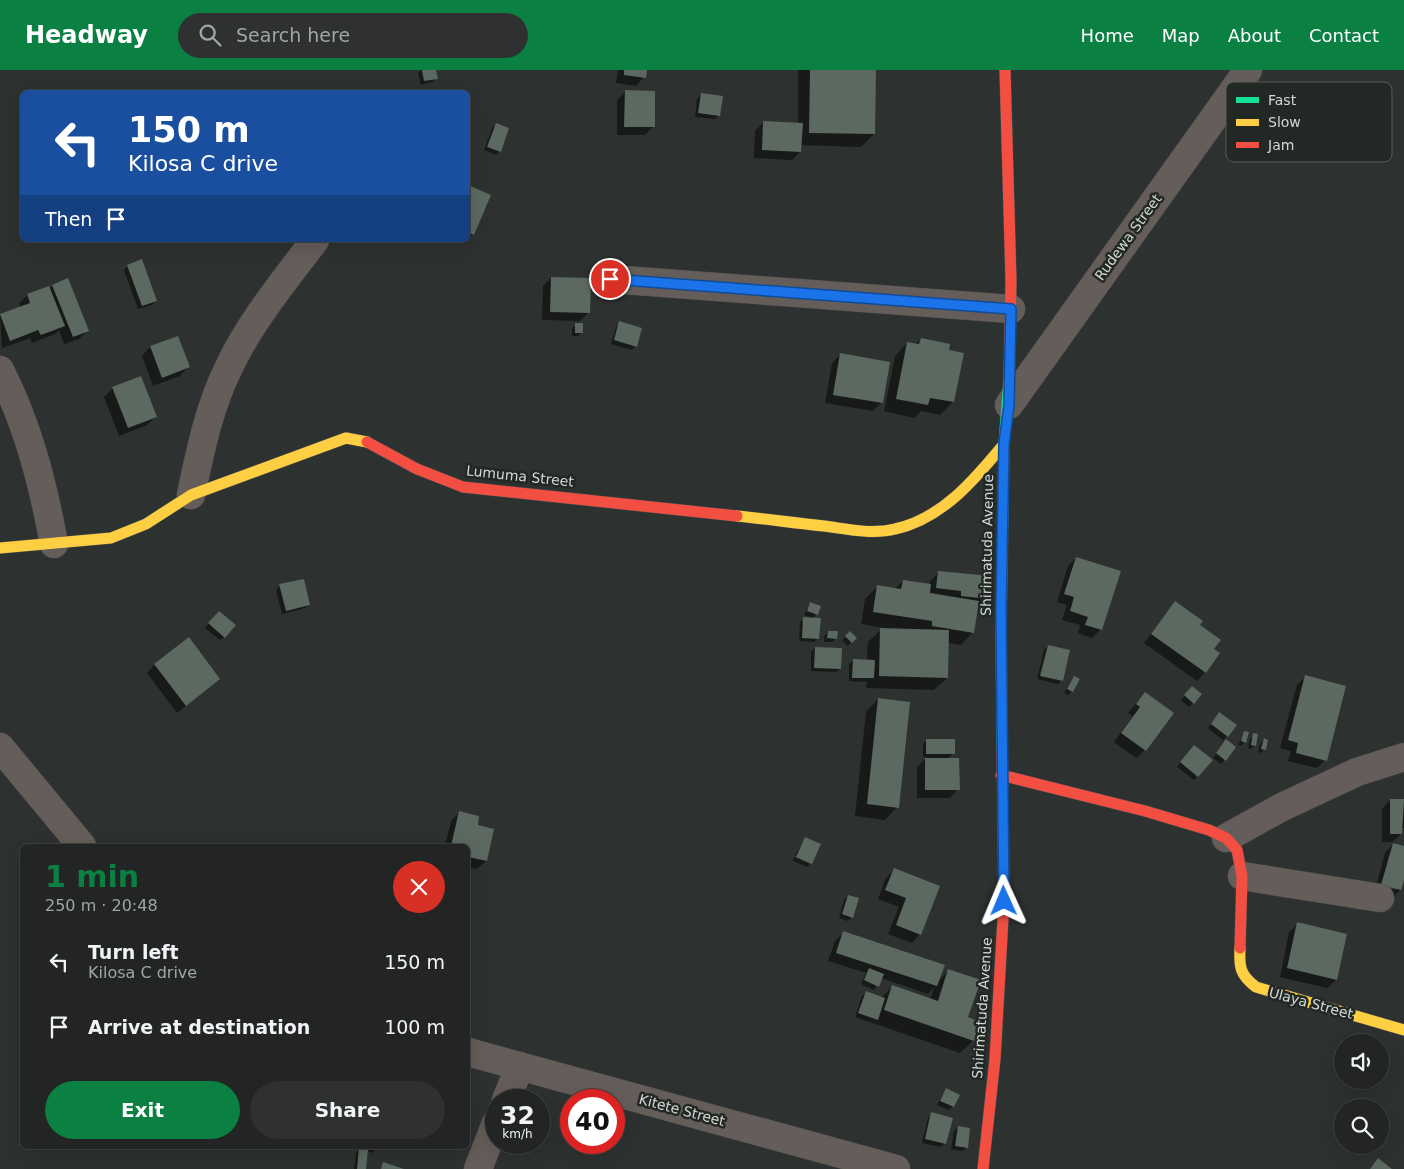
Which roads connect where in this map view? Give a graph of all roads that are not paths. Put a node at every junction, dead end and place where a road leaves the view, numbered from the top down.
1 (1005, 70) edge
2 (1248, 70) edge
3 (1239, 82) edge
4 (1226, 101) edge
5 (314, 242) edge
6 (610, 279) dead end
7 (1011, 309) junction
8 (0, 370) edge
9 (1009, 405) junction
10 (1004, 444) junction
11 (191, 495) junction
12 (54, 544) junction
13 (0, 548) edge
14 (0, 747) edge
15 (1404, 757) edge
16 (1001, 775) junction
17 (1226, 838) junction
18 (80, 844) edge
19 (1242, 876) junction
20 (1380, 898) dead end
21 (1404, 1030) edge
22 (470, 1053) edge
23 (520, 1066) junction
24 (511, 1089) edge
25 (485, 1152) edge
26 (478, 1169) edge
27 (896, 1169) edge
28 (983, 1169) edge

1 - 7 street, Shirimatuda Avenue
2 - 3 street, Rudewa Street
4 - 9 street, Rudewa Street
5 - 11 street
6 - 7 street
7 - 9 street, Shirimatuda Avenue
8 - 12 street
9 - 10 street, Shirimatuda Avenue
10 - 11 street, Lumuma Street
10 - 16 street, Shirimatuda Avenue
11 - 12 street, Lumuma Street
12 - 13 street, Lumuma Street
14 - 18 street
15 - 17 street
16 - 17 street
16 - 28 street, Shirimatuda Avenue
17 - 19 street, Ulaya Street
19 - 20 street
19 - 21 street, Ulaya Street
22 - 23 street, Kitete Street
23 - 24 street
23 - 27 street, Kitete Street
25 - 26 street

